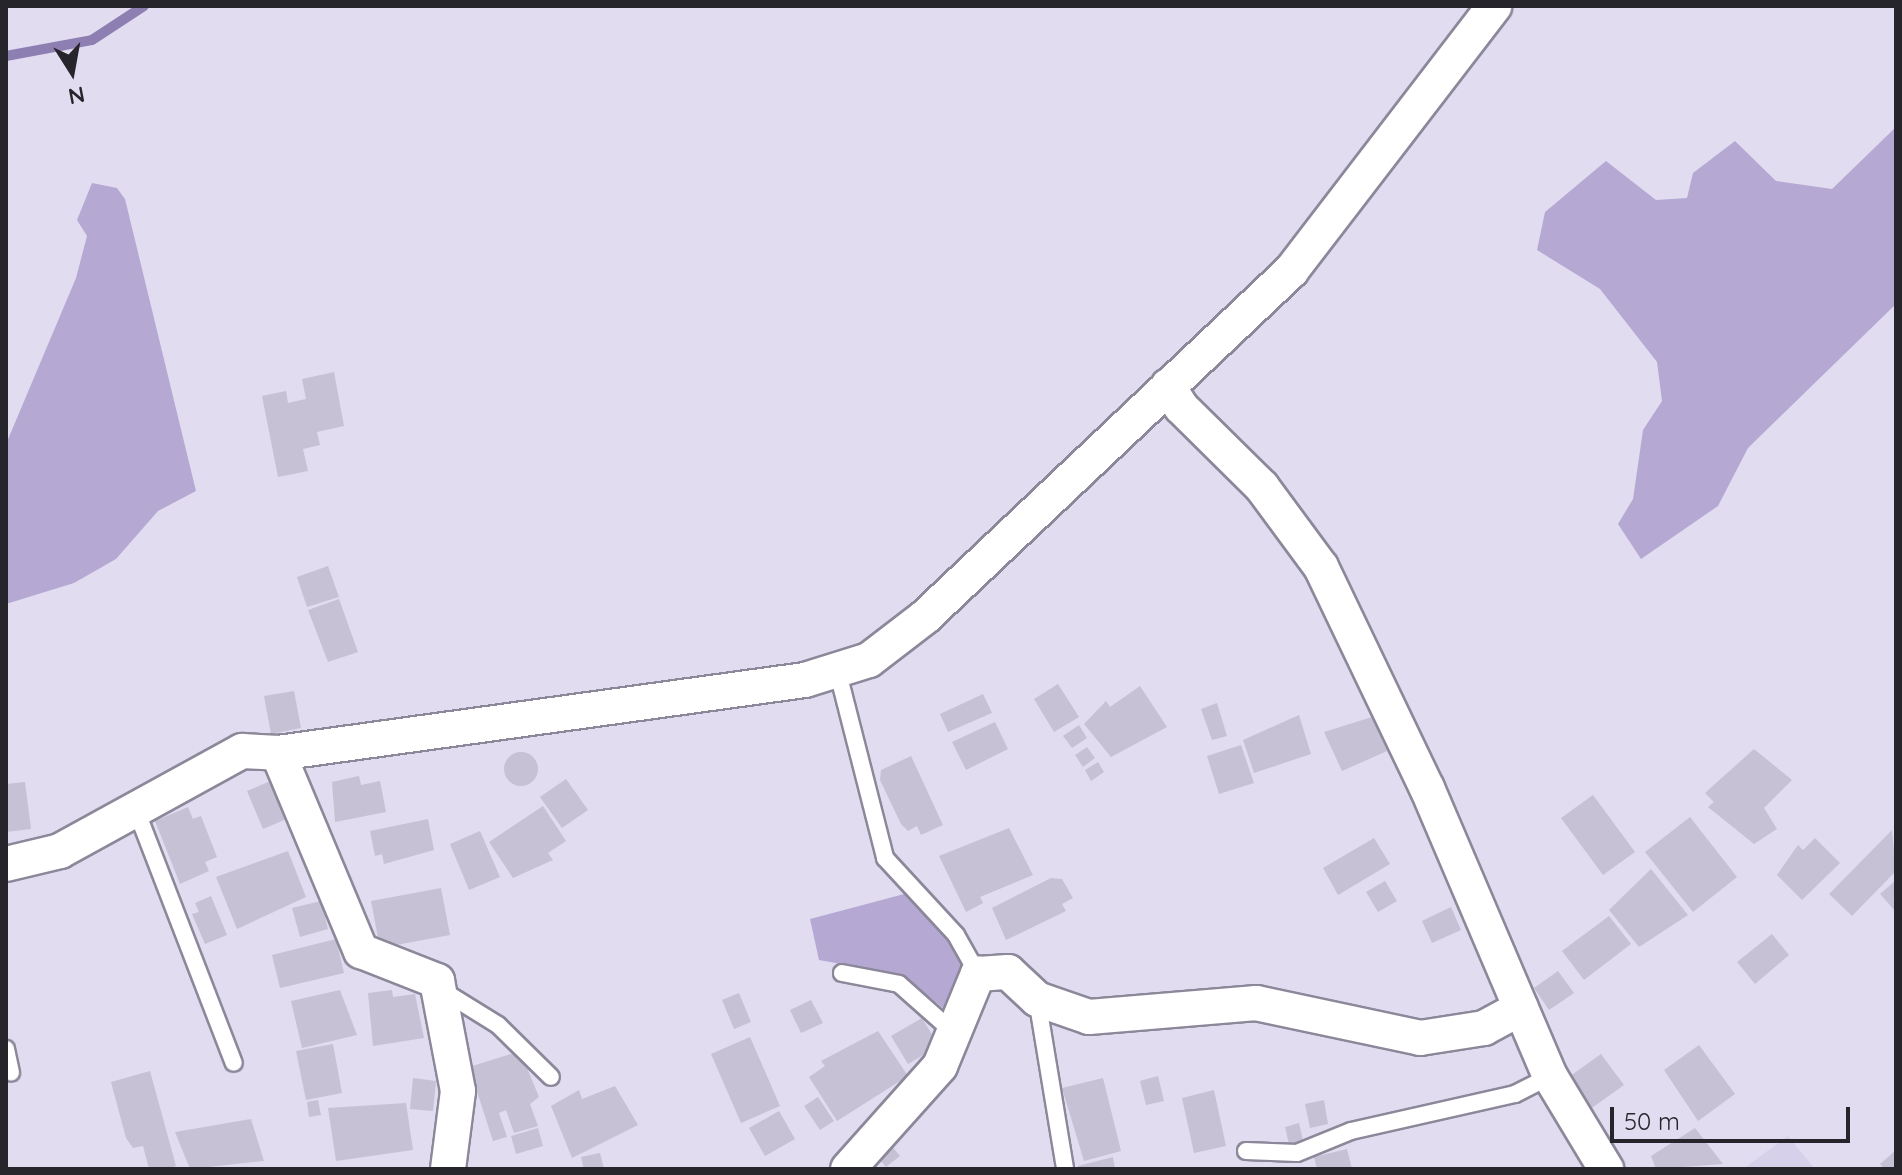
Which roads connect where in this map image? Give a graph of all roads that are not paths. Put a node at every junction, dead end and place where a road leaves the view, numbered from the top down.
1 (1494, 6) edge
2 (1168, 386) junction
3 (838, 673) junction
4 (278, 753) junction
5 (135, 807) junction
6 (6, 864) edge
7 (842, 973) dead end
8 (978, 974) junction
9 (440, 989) junction
10 (1037, 999) junction
11 (1521, 1008) junction
12 (952, 1031) junction
13 (6, 1049) edge
14 (234, 1063) dead end
15 (11, 1072) dead end
16 (1550, 1076) junction
17 (551, 1077) dead end
18 (1246, 1151) dead end
19 (448, 1169) edge
20 (848, 1169) edge
21 (1065, 1169) edge
22 (1606, 1169) edge

1 - 2 street
2 - 3 street
2 - 11 street
3 - 4 street
3 - 8 lane
4 - 5 street
4 - 9 street
5 - 6 street
5 - 14 lane
7 - 12 lane
8 - 10 street
8 - 12 street
9 - 17 lane
9 - 19 street
10 - 11 street
10 - 21 lane
11 - 16 street
12 - 20 street
13 - 15 lane
16 - 18 lane
16 - 22 street

